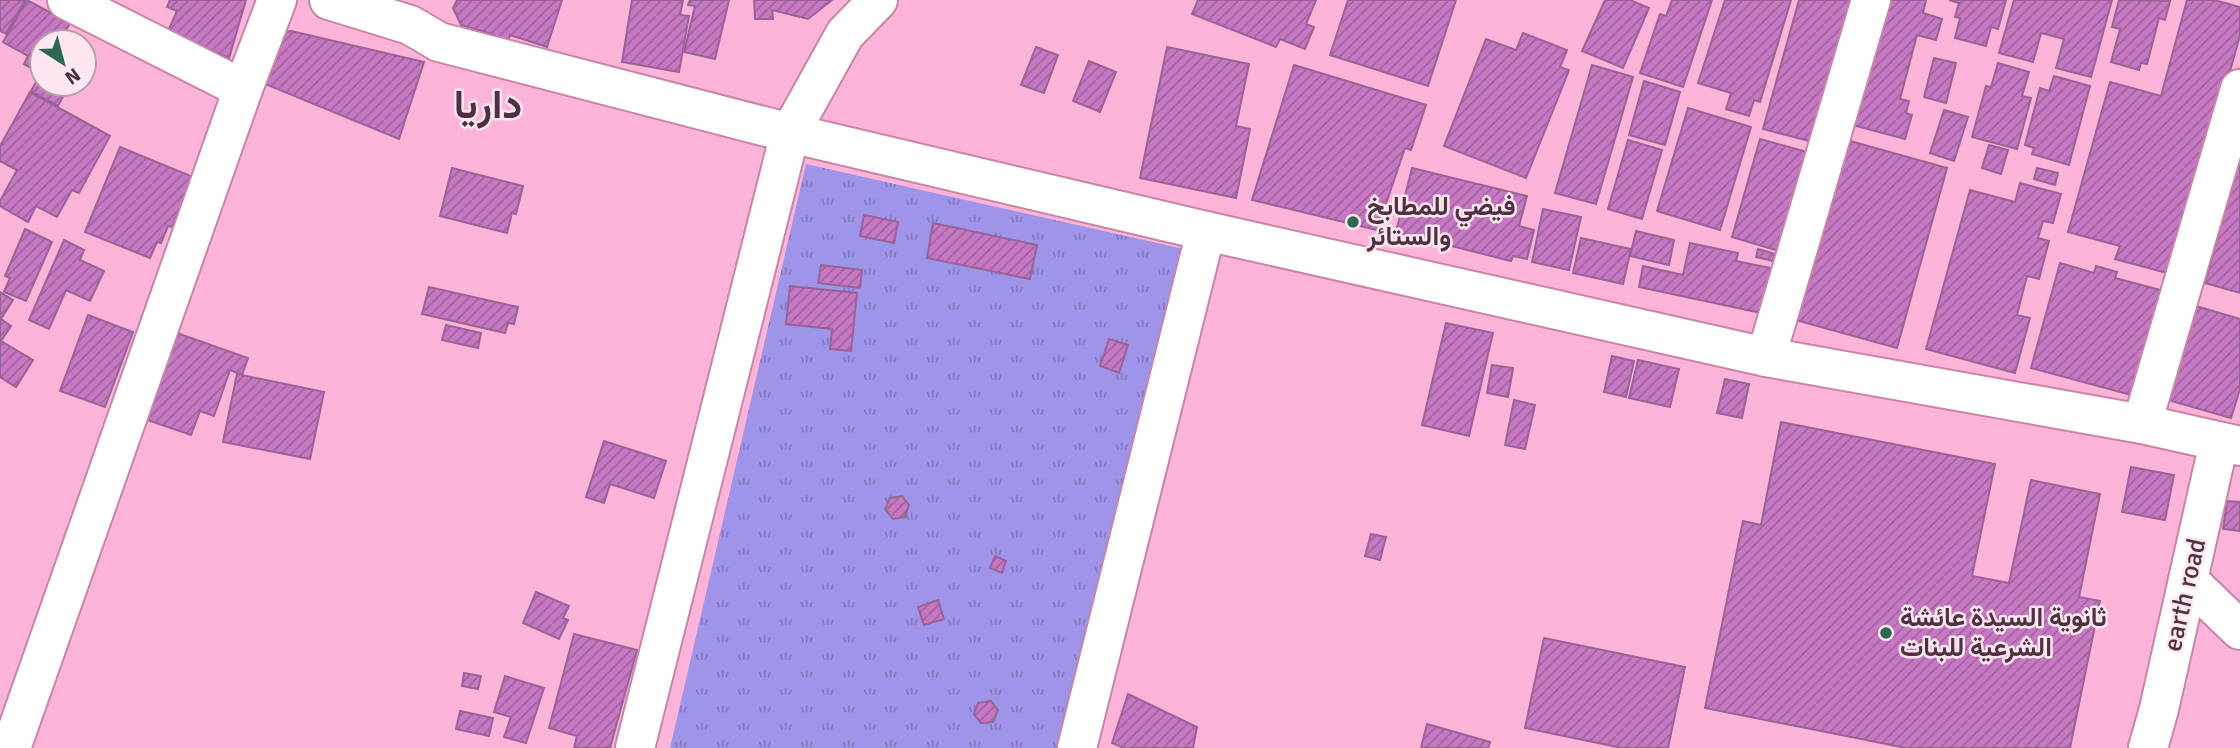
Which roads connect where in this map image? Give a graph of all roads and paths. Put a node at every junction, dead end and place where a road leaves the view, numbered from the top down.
1 (67, 0) edge
2 (277, 0) edge
3 (329, 0) edge
4 (878, 0) edge
5 (1871, 0) edge
6 (416, 13) edge
7 (243, 89) junction
8 (2240, 89) edge
9 (790, 133) junction
10 (1206, 231) junction
11 (1766, 357) junction
12 (2142, 424) junction
13 (2230, 444) edge
14 (2188, 580) junction
15 (2240, 630) edge
16 (10, 729) edge
17 (635, 748) edge
18 (1077, 748) edge
19 (2148, 748) edge

1 - 7 street
2 - 7 street
3 - 6 street
4 - 9 street
5 - 11 street
6 - 9 street
7 - 16 street
8 - 12 street
9 - 10 street
9 - 17 street
10 - 11 street
10 - 18 street
11 - 12 street
12 - 13 street
13 - 14 street, earth road
14 - 15 street
14 - 19 street, earth road

